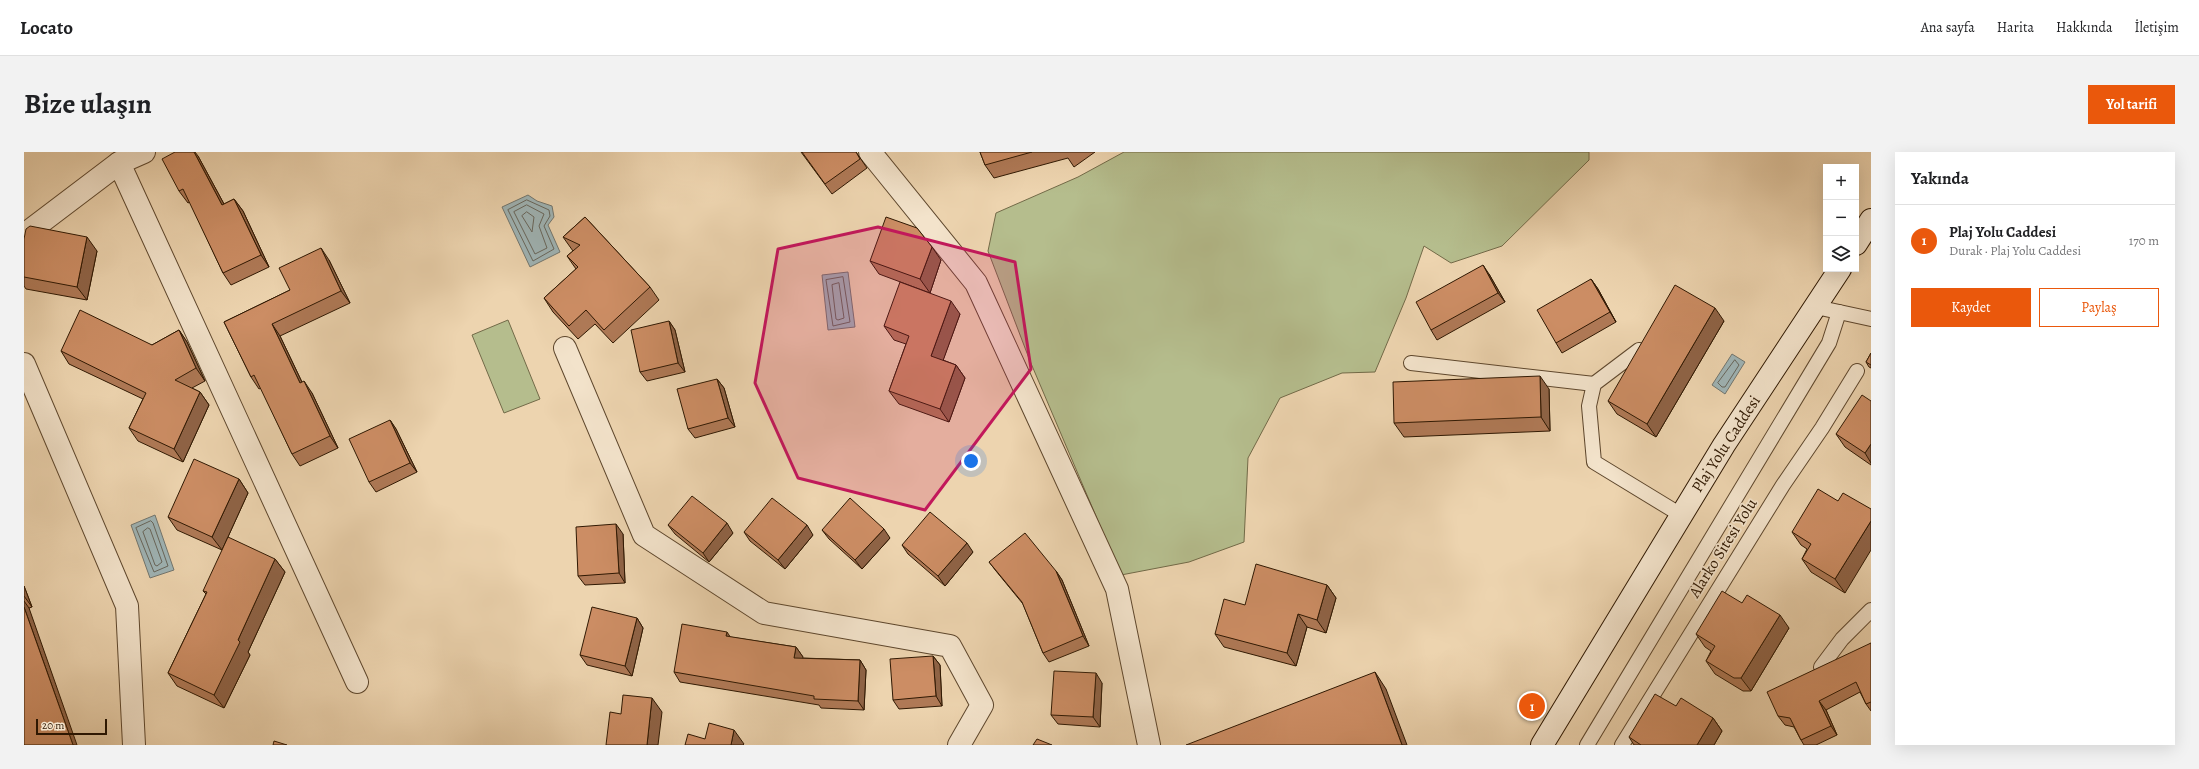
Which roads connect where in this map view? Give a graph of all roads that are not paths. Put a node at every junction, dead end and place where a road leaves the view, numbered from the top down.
1 (144, 152) edge
2 (870, 152) edge
3 (119, 163) junction
4 (1871, 220) edge
5 (24, 235) edge
6 (1859, 239) edge
7 (1838, 272) edge
8 (1816, 307) junction
9 (1839, 312) junction
10 (1871, 319) edge
11 (565, 348) dead end
12 (1639, 350) edge
13 (1411, 363) dead end
14 (24, 364) edge
15 (1857, 371) dead end
16 (1594, 384) junction
17 (1681, 515) junction
18 (1871, 610) edge
19 (1822, 666) edge
20 (357, 682) dead end
21 (134, 745) edge
22 (959, 745) edge
23 (1149, 745) edge
24 (1542, 745) edge
25 (1587, 745) edge
26 (1622, 745) edge

1 - 3 street
2 - 23 street
3 - 5 street
3 - 20 street
4 - 6 street
7 - 8 street, Plaj Yolu Caddesi
8 - 9 lane
8 - 17 street, Plaj Yolu Caddesi
9 - 10 lane
9 - 25 lane
11 - 22 street
12 - 16 lane
13 - 16 lane
14 - 21 street
15 - 26 lane, Alarko Sitesi Yolu
16 - 17 lane
17 - 24 street, Plaj Yolu Caddesi
18 - 19 lane

